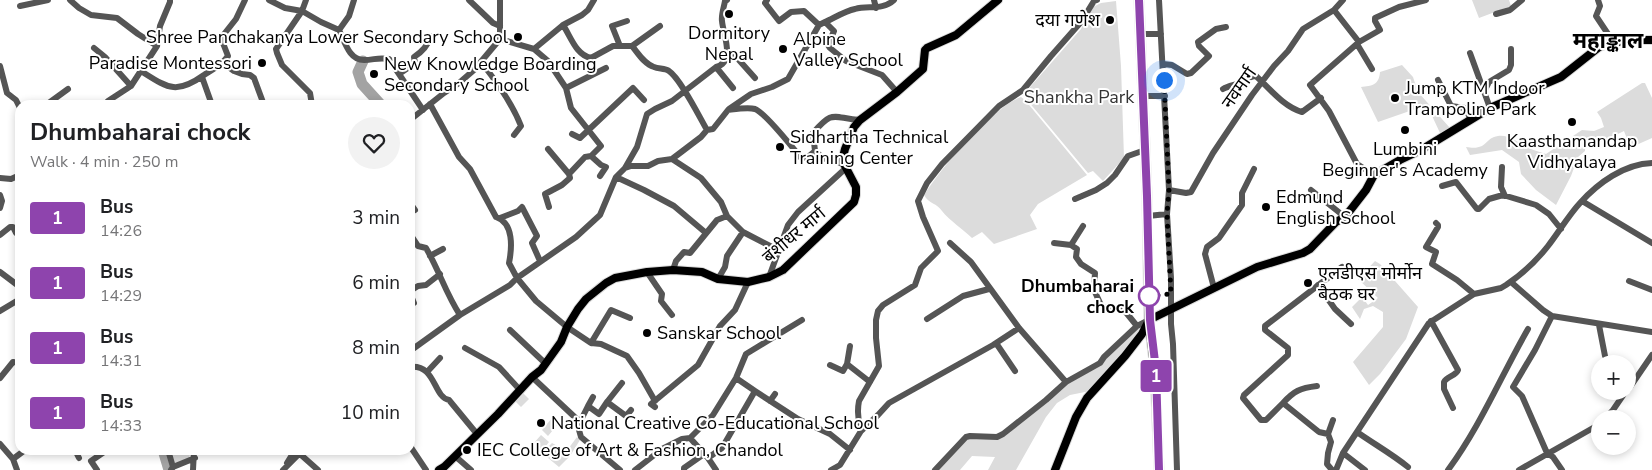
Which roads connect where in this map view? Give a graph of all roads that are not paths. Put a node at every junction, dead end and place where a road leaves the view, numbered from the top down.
1 (48, 0) edge
2 (70, 0) edge
3 (170, 0) edge
4 (245, 0) edge
5 (269, 0) edge
6 (306, 0) edge
7 (354, 0) edge
8 (469, 0) edge
9 (500, 0) edge
10 (594, 0) edge
11 (725, 0) edge
12 (767, 0) edge
13 (874, 0) edge
14 (894, 0) edge
15 (998, 0) edge
16 (1097, 0) edge
17 (1159, 0) edge
18 (1343, 0) edge
19 (1426, 0) edge
20 (1522, 0) edge
21 (1598, 0) edge
22 (1140, 1) edge
23 (20, 6) dead end
24 (876, 8) junction
25 (1334, 10) junction
26 (302, 11) junction
27 (1496, 14) dead end
28 (627, 21) dead end
29 (563, 24) junction
30 (822, 24) junction
31 (500, 26) junction
32 (660, 26) dead end
33 (1226, 27) dead end
34 (339, 30) junction
35 (1140, 34) junction
36 (1162, 34) junction
37 (431, 36) dead end
38 (500, 39) junction
39 (1652, 40) edge
40 (1358, 43) junction
41 (1610, 43) junction
42 (157, 46) junction
43 (620, 46) junction
44 (632, 46) junction
45 (94, 48) dead end
46 (534, 49) junction
47 (1511, 49) dead end
48 (1470, 53) dead end
49 (728, 54) junction
50 (481, 62) junction
51 (223, 63) junction
52 (1163, 64) junction
53 (0, 66) edge
54 (716, 67) junction
55 (606, 68) dead end
56 (1372, 69) dead end
57 (141, 71) junction
58 (399, 74) junction
59 (1, 77) edge
60 (202, 77) junction
61 (755, 78) dead end
62 (1438, 80) dead end
63 (1262, 82) junction
64 (131, 86) junction
65 (566, 88) junction
66 (733, 88) dead end
67 (68, 89) dead end
68 (1223, 89) dead end
69 (685, 91) junction
70 (897, 92) junction
71 (1484, 92) junction
72 (1142, 96) junction
73 (1165, 96) junction
74 (1321, 98) junction
75 (16, 100) edge
76 (53, 100) edge
77 (114, 100) edge
78 (210, 100) edge
79 (262, 100) edge
80 (311, 100) edge
81 (644, 100) dead end
82 (430, 104) junction
83 (1490, 108) junction
84 (423, 110) junction
85 (728, 110) junction
86 (415, 116) edge
87 (860, 120) junction
88 (1471, 120) junction
89 (589, 130) junction
90 (707, 130) junction
91 (572, 134) dead end
92 (514, 135) dead end
93 (548, 149) dead end
94 (1145, 150) junction
95 (815, 151) junction
96 (591, 156) junction
97 (672, 159) junction
98 (1652, 163) edge
99 (845, 166) junction
100 (1502, 167) dead end
101 (625, 168) junction
102 (1254, 169) dead end
103 (569, 174) junction
104 (1374, 175) junction
105 (600, 176) dead end
106 (0, 177) edge
107 (15, 177) edge
108 (616, 177) junction
109 (1442, 186) dead end
110 (1169, 190) junction
111 (1311, 190) dead end
112 (0, 196) edge
113 (1505, 196) junction
114 (1075, 199) dead end
115 (1582, 201) junction
116 (548, 207) dead end
117 (0, 208) edge
118 (1167, 214) junction
119 (727, 216) junction
120 (1148, 216) junction
121 (1344, 217) junction
122 (500, 218) junction
123 (1436, 223) dead end
124 (1083, 226) dead end
125 (1561, 229) junction
126 (15, 231) edge
127 (743, 232) junction
128 (706, 233) junction
129 (0, 235) edge
130 (415, 242) edge
131 (950, 243) dead end
132 (1054, 243) dead end
133 (1652, 243) edge
134 (1071, 245) junction
135 (443, 249) dead end
136 (778, 250) junction
137 (430, 256) junction
138 (540, 262) junction
139 (1342, 267) dead end
140 (673, 270) junction
141 (0, 272) edge
142 (647, 272) junction
143 (440, 274) junction
144 (769, 277) junction
145 (517, 278) junction
146 (718, 279) junction
147 (748, 282) junction
148 (1511, 282) junction
149 (1629, 282) dead end
150 (15, 284) edge
151 (1318, 285) junction
152 (415, 288) edge
153 (1214, 288) junction
154 (989, 289) junction
155 (1652, 290) edge
156 (1474, 294) junction
157 (15, 301) edge
158 (1171, 310) junction
159 (0, 311) edge
160 (460, 315) junction
161 (672, 316) dead end
162 (1552, 316) junction
163 (630, 318) dead end
164 (927, 319) dead end
165 (802, 320) dead end
166 (1150, 320) junction
167 (1431, 321) junction
168 (1351, 324) dead end
169 (1599, 325) junction
170 (1137, 326) junction
171 (567, 327) junction
172 (1019, 328) junction
173 (1528, 329) dead end
174 (510, 330) dead end
175 (1652, 332) edge
176 (592, 343) junction
177 (996, 343) junction
178 (415, 346) edge
179 (850, 346) dead end
180 (465, 348) dead end
181 (1605, 355) edge
182 (1652, 355) edge
183 (440, 358) dead end
184 (15, 362) edge
185 (546, 364) junction
186 (847, 364) junction
187 (830, 366) dead end
188 (415, 367) edge
189 (1015, 371) dead end
190 (427, 372) junction
191 (532, 377) junction
192 (1636, 377) edge
193 (0, 378) edge
194 (736, 378) junction
195 (870, 382) junction
196 (1066, 382) junction
197 (622, 383) dead end
198 (1316, 386) dead end
199 (520, 390) junction
200 (755, 391) junction
201 (774, 394) dead end
202 (593, 397) dead end
203 (770, 401) junction
204 (607, 402) junction
205 (1283, 403) junction
206 (588, 406) junction
207 (1453, 408) dead end
208 (631, 410) dead end
209 (1332, 420) dead end
210 (580, 422) junction
211 (1591, 429) edge
212 (861, 431) junction
213 (1357, 432) junction
214 (477, 434) junction
215 (1328, 434) junction
216 (690, 438) junction
217 (0, 444) edge
218 (850, 450) junction
219 (1343, 453) junction
220 (1547, 453) junction
221 (415, 454) edge
222 (18, 455) edge
223 (77, 455) edge
224 (99, 455) edge
225 (169, 455) edge
226 (195, 455) edge
227 (295, 455) edge
228 (303, 455) edge
229 (455, 456) junction
230 (706, 456) junction
231 (79, 458) dead end
232 (195, 458) junction
233 (13, 459) junction
234 (611, 467) edge
235 (1408, 468) dead end
236 (172, 469) edge
237 (1521, 469) edge
238 (17, 470) edge
239 (97, 470) edge
240 (193, 470) edge
241 (282, 470) edge
242 (318, 470) edge
243 (426, 470) edge
244 (439, 470) edge
245 (471, 470) edge
246 (620, 470) edge
247 (635, 470) edge
248 (684, 470) edge
249 (716, 470) edge
250 (832, 470) edge
251 (935, 470) edge
252 (1055, 470) edge
253 (1159, 470) edge
254 (1177, 470) edge
255 (1332, 470) edge
256 (1336, 470) edge
257 (1365, 470) edge
258 (1448, 470) edge
259 (1562, 470) edge

1 - 23 street
2 - 42 street
3 - 42 street
4 - 51 street
5 - 26 street
6 - 26 street
7 - 34 street
8 - 31 street
9 - 31 street
10 - 29 street
11 - 49 street
12 - 30 street
13 - 24 street
14 - 24 street
15 - 70 main road
16 - 195 street
17 - 36 street
18 - 25 street, नवमार्ग
19 - 40 street
20 - 27 street
21 - 41 street
22 - 35 highway
24 - 30 street
25 - 40 street
25 - 63 street, नवमार्ग
26 - 34 street
26 - 80 street
28 - 43 street
29 - 43 street
29 - 46 street
30 - 70 street
30 - 85 street
31 - 38 street
32 - 44 street
33 - 52 street
34 - 58 street
35 - 36 street
35 - 72 highway
36 - 52 street
37 - 58 street
38 - 46 street
38 - 50 street
39 - 41 main road
40 - 56 street
40 - 74 street
41 - 83 main road
42 - 57 street
43 - 44 street
44 - 69 street
45 - 64 street
46 - 65 street
47 - 71 street
48 - 71 street
49 - 54 street
49 - 61 street
50 - 82 street
50 - 92 street
51 - 60 street
51 - 79 street
52 - 73 street
53 - 59 street
54 - 66 street
54 - 69 street
55 - 65 street
57 - 60 street
57 - 64 street
58 - 84 street
59 - 75 street
60 - 78 street
62 - 88 street
63 - 68 street
63 - 74 street
63 - 110 street, नवमार्ग
64 - 77 street
65 - 89 street
67 - 76 street
69 - 90 street
69 - 101 street
70 - 87 main road
71 - 83 street
72 - 73 street
72 - 94 highway
73 - 110 street
74 - 104 street
81 - 89 street
82 - 84 street
82 - 122 street
83 - 88 main road
84 - 86 street
85 - 90 street
85 - 95 street
87 - 95 street
87 - 99 main road
88 - 104 main road
89 - 91 street
89 - 96 street
90 - 97 street
93 - 103 street
94 - 114 street
94 - 120 highway
95 - 99 street
96 - 103 street
96 - 105 street
97 - 101 street
97 - 119 street
98 - 115 street
99 - 136 street
99 - 144 main road, बंशीधर मार्ग
100 - 113 street
101 - 108 street
102 - 153 street
103 - 116 street
104 - 121 main road
106 - 107 street
108 - 128 street
108 - 138 street
109 - 113 street
110 - 118 street
111 - 121 street
112 - 117 street
113 - 125 street
115 - 125 street
115 - 133 street
118 - 120 street
118 - 158 street
119 - 127 street
119 - 128 street
120 - 166 highway
121 - 153 main road
122 - 138 street
122 - 145 street
123 - 156 street
124 - 134 street
125 - 148 street
126 - 129 street
127 - 136 street
127 - 146 street
128 - 140 street
130 - 137 street
131 - 154 street
132 - 134 street
134 - 170 street
135 - 137 street
136 - 144 street
137 - 143 street
138 - 145 street
139 - 151 street
140 - 142 main road, बंशीधर मार्ग
140 - 146 main road, बंशीधर मार्ग
141 - 150 street
142 - 161 street
142 - 171 main road, बंशीधर मार्ग
143 - 152 street
143 - 160 street
144 - 147 main road, बंशीधर मार्ग
145 - 160 street
145 - 171 street
146 - 147 main road, बंशीधर मार्ग
147 - 176 street
148 - 156 street
148 - 162 street
149 - 155 street
151 - 168 street
151 - 205 street
153 - 158 main road
154 - 164 street
154 - 172 street
156 - 167 street
157 - 159 street
158 - 166 main road
158 - 254 street
160 - 178 street
162 - 169 street
162 - 220 street
163 - 176 street
165 - 194 street
166 - 170 street
166 - 252 main road
166 - 253 highway
167 - 207 street
167 - 213 street
169 - 175 street
169 - 181 street
170 - 196 street
171 - 176 street
171 - 185 main road, बंशीधर मार्ग
172 - 177 street
172 - 196 street
173 - 258 street
174 - 185 street
177 - 189 street
177 - 212 street
179 - 186 street
180 - 199 street
182 - 192 street
183 - 190 street
184 - 193 street
185 - 191 main road, बंशीधर मार्ग
186 - 187 street
186 - 195 street
188 - 190 street
190 - 214 street
191 - 199 main road, बंशीधर मार्ग
191 - 210 street
194 - 200 street
194 - 216 street
195 - 212 street
196 - 251 street
197 - 204 street
198 - 205 street
199 - 214 main road, बंशीधर मार्ग
200 - 203 street
200 - 230 street
201 - 203 street
202 - 206 street
203 - 218 street
204 - 206 street
204 - 208 street
205 - 215 street
206 - 210 street
209 - 215 street
210 - 234 street
211 - 220 street
212 - 218 street
213 - 219 street
213 - 235 street
214 - 229 main road, बंशीधर मार्ग
215 - 255 street
216 - 230 street
216 - 247 street
217 - 233 street
218 - 250 street
219 - 256 street
219 - 257 street
220 - 237 street
220 - 259 street
221 - 243 street
222 - 233 street
223 - 231 street
224 - 239 street
225 - 236 street
226 - 232 street
227 - 241 street
228 - 242 street
229 - 244 main road, बंशीधर मार्ग
229 - 245 street
230 - 248 street
230 - 249 street
232 - 236 street
232 - 240 street
233 - 238 street
234 - 246 street

